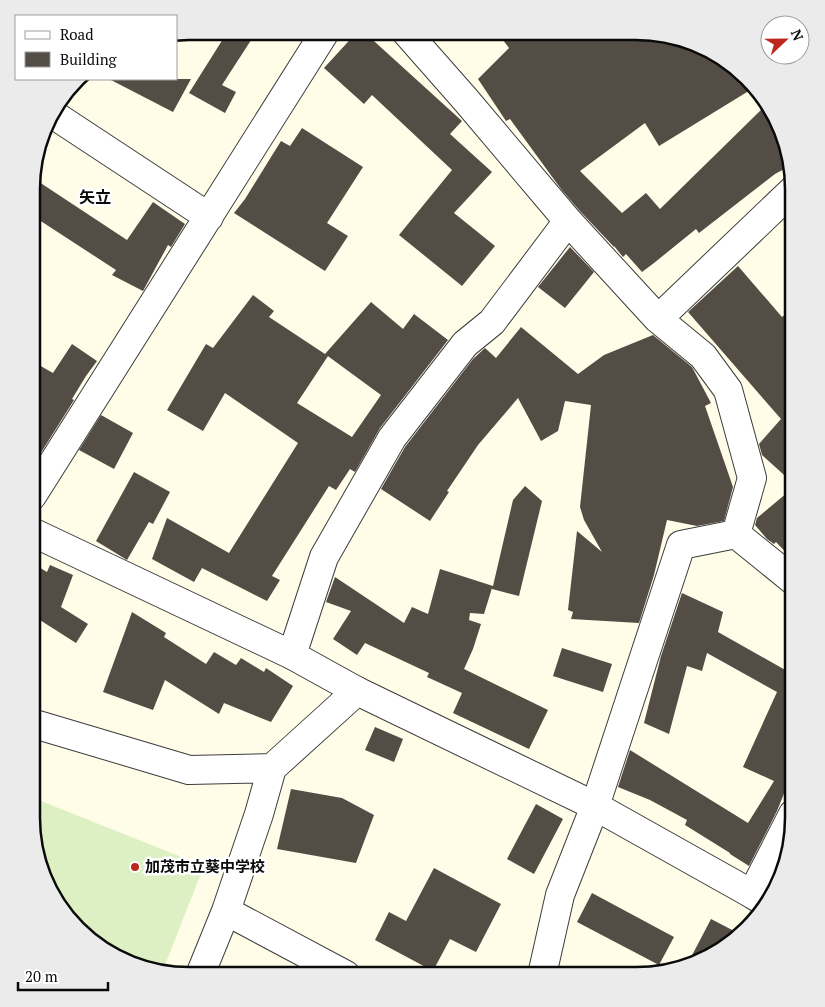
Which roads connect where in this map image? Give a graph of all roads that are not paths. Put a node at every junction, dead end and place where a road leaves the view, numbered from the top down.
1 (320, 40) edge
2 (413, 40) edge
3 (58, 118) edge
4 (785, 198) edge
5 (209, 217) junction
6 (568, 221) junction
7 (658, 319) junction
8 (40, 483) edge
9 (736, 534) junction
10 (40, 536) edge
11 (785, 574) edge
12 (292, 655) junction
13 (357, 691) junction
14 (40, 726) edge
15 (272, 768) junction
16 (595, 806) junction
17 (783, 839) edge
18 (760, 899) edge
19 (226, 911) junction
20 (203, 967) edge
21 (331, 967) edge
22 (544, 967) edge

1 - 5 street
2 - 6 street
3 - 5 street
4 - 7 street
5 - 8 street
6 - 7 street
6 - 12 street
7 - 9 street
9 - 11 street
9 - 16 street
10 - 12 street
12 - 13 street
13 - 15 street
13 - 16 street
14 - 15 street
15 - 19 street
16 - 18 street
16 - 22 street
17 - 18 street
19 - 20 street
19 - 21 street

